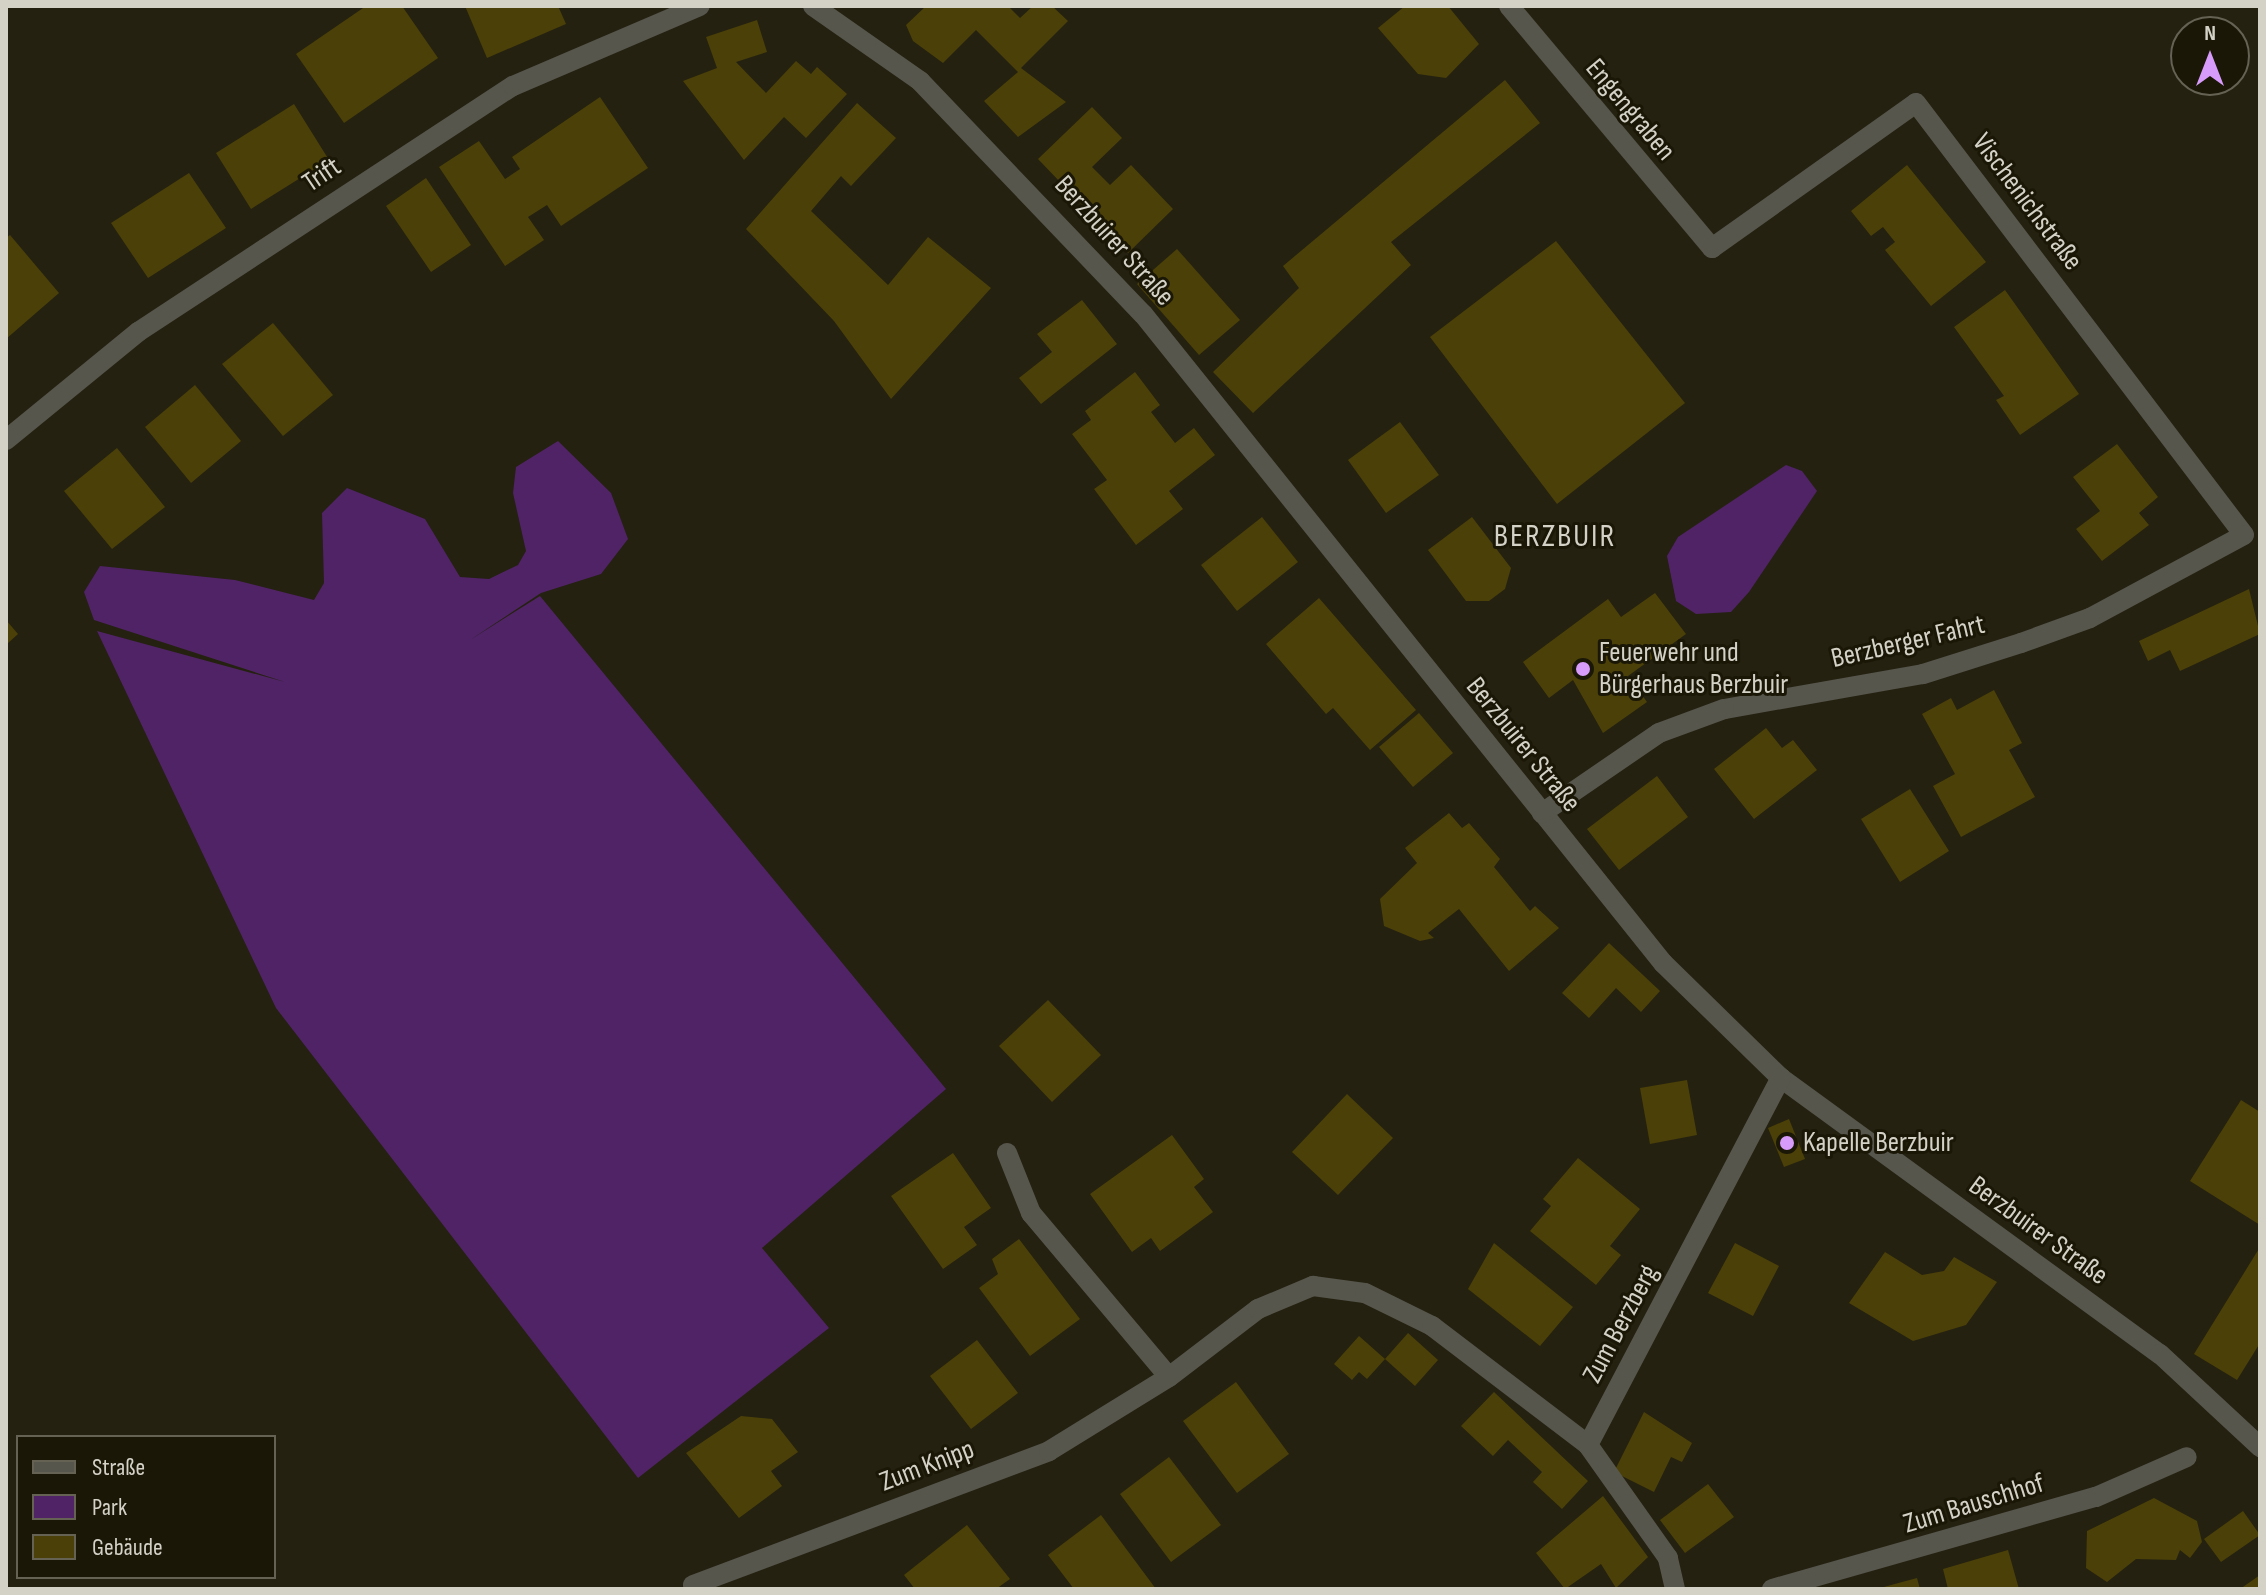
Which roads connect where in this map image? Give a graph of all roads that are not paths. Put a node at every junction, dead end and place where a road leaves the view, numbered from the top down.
1 (700, 6) edge
2 (813, 6) edge
3 (1509, 6) edge
4 (1712, 248) joint
5 (6, 440) edge
6 (2244, 535) joint
7 (1542, 813) junction
8 (1781, 1078) junction
9 (1007, 1153) dead end
10 (1169, 1377) junction
11 (1588, 1445) junction
12 (2260, 1447) edge
13 (2187, 1457) dead end
14 (693, 1585) dead end
15 (1675, 1589) edge
16 (1772, 1589) edge

1 - 5 street, Trift
2 - 7 street, Berzbuirer Straße
3 - 4 street, Engengraben
4 - 6 street, Vischenichstraße
6 - 7 street, Berzberger Fahrt
7 - 8 street, Berzbuirer Straße
8 - 11 street, Zum Berzberg
8 - 12 street, Berzbuirer Straße
9 - 10 street
10 - 11 street, Zum Knipp
10 - 14 street, Zum Knipp
11 - 15 street
13 - 16 street, Zum Bauschhof

